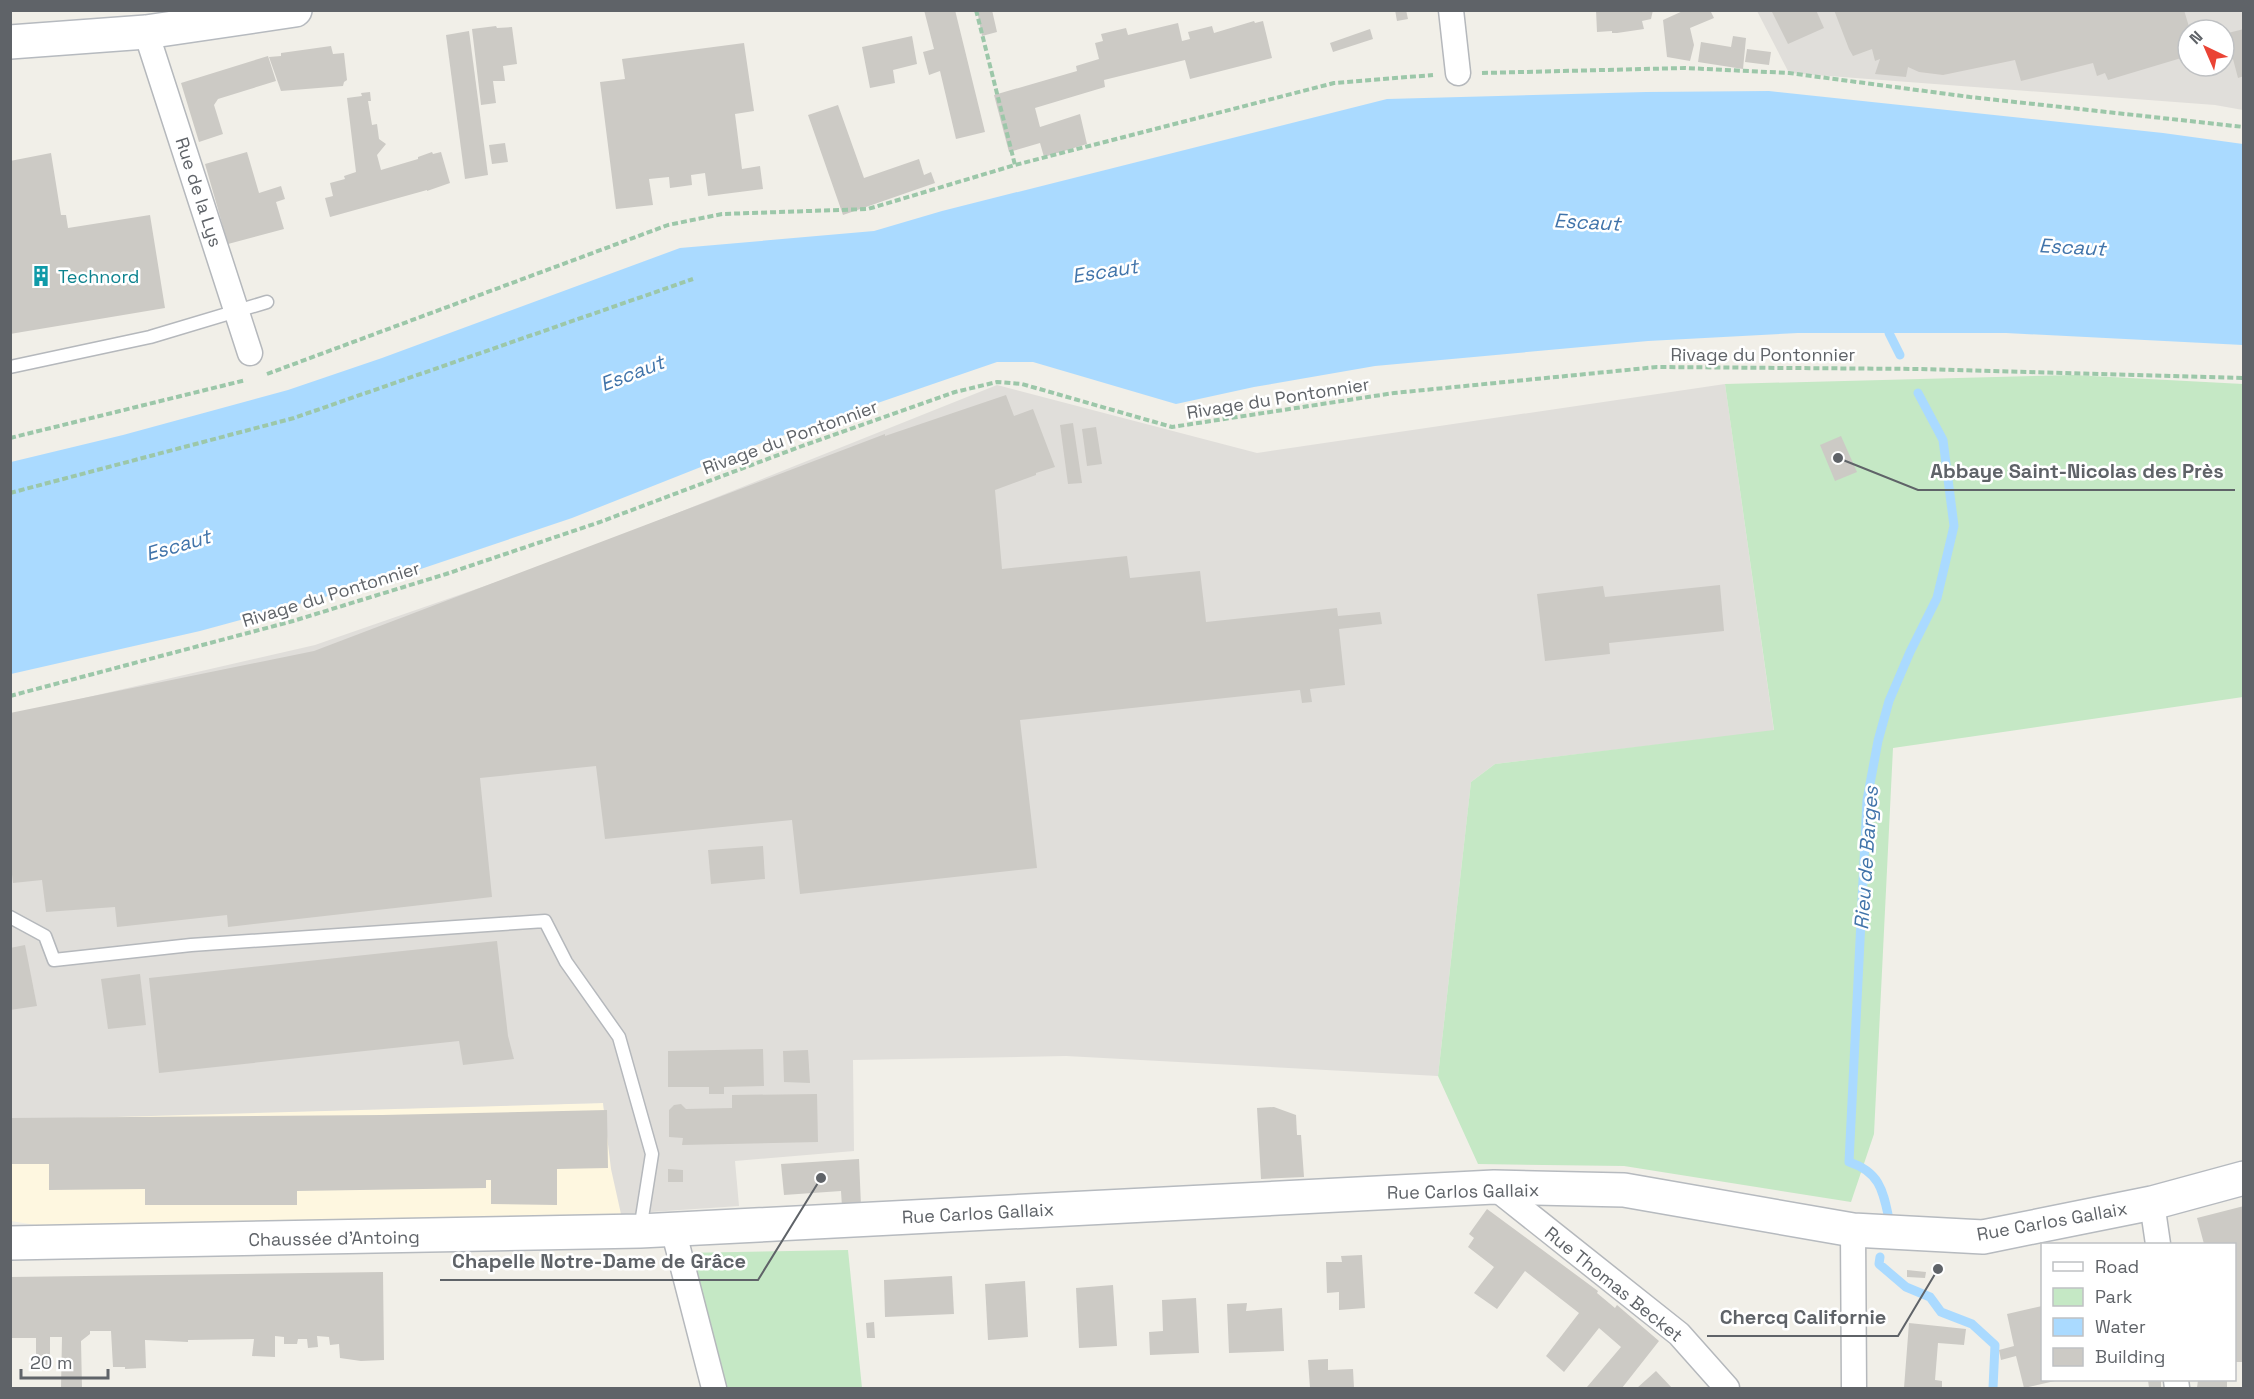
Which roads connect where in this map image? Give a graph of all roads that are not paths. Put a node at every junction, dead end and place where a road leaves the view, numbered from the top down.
1 (296, 10) edge
2 (1451, 10) edge
3 (146, 32) junction
4 (10, 42) edge
5 (1458, 73) road end
6 (267, 302) dead end
7 (238, 311) junction
8 (250, 353) dead end
9 (10, 367) edge
10 (10, 917) edge
11 (2244, 1178) edge
12 (1494, 1187) junction
13 (2152, 1203) junction
14 (674, 1229) junction
15 (1853, 1230) junction
16 (640, 1231) junction
17 (10, 1243) edge
18 (2158, 1243) edge
19 (1852, 1388) edge
20 (714, 1389) edge
21 (1727, 1389) edge

1 - 3 main road
2 - 5 street
3 - 4 main road
3 - 7 street, Rue de la Lys
6 - 7 lane
7 - 8 street, Rue de la Lys
7 - 9 lane
10 - 16 lane
11 - 13 main road, Rue Carlos Gallaix
12 - 14 main road, Rue Carlos Gallaix
12 - 15 main road, Rue Carlos Gallaix
12 - 21 street, Rue Thomas Becket
13 - 15 main road, Rue Carlos Gallaix
13 - 18 street
14 - 16 main road, Chaussée d'Antoing
14 - 20 street
15 - 19 street
16 - 17 main road, Chaussée d'Antoing

